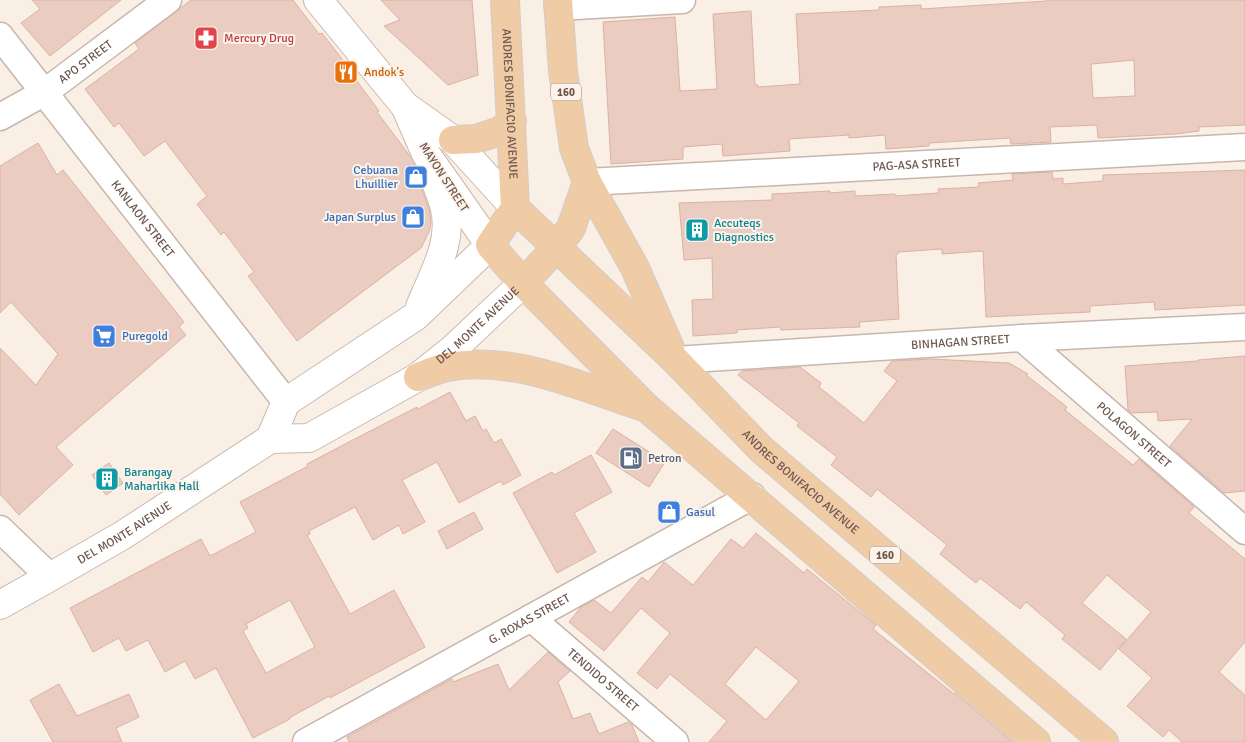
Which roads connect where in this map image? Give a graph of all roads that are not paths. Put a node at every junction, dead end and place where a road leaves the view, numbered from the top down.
1 (168, 0) edge
2 (318, 0) edge
3 (505, 0) edge
4 (682, 0) edge
5 (558, 4) edge
6 (0, 36) edge
7 (44, 92) junction
8 (405, 106) junction
9 (0, 118) edge
10 (512, 121) junction
11 (453, 140) junction
12 (1245, 147) edge
13 (426, 154) junction
14 (587, 182) junction
15 (515, 208) junction
16 (490, 245) junction
17 (557, 248) junction
18 (523, 282) junction
19 (416, 316) junction
20 (1245, 326) edge
21 (1022, 338) junction
22 (675, 360) junction
23 (418, 377) junction
24 (286, 402) junction
25 (647, 408) junction
26 (270, 439) junction
27 (752, 496) junction
28 (1240, 523) edge
29 (0, 529) edge
30 (50, 578) junction
31 (0, 604) edge
32 (531, 618) junction
33 (315, 740) edge
34 (675, 742) edge
35 (1036, 742) edge
36 (1104, 742) edge

1 - 7 street, APO STREET
2 - 8 main road, MAYON STREET
3 - 10 main road, ANDRES BONIFACIO AVENUE
4 - 5 street
5 - 14 main road, 160
6 - 7 street, KANLAON STREET
7 - 9 street, APO STREET
7 - 24 street, KANLAON STREET
8 - 11 main road, MAYON STREET
8 - 13 main road, MAYON STREET
10 - 11 main road
10 - 15 main road, ANDRES BONIFACIO AVENUE
11 - 15 main road, MAYON STREET
12 - 14 street, PAG-ASA STREET
13 - 16 main road, MAYON STREET
13 - 19 main road
14 - 17 main road
14 - 22 main road
15 - 16 main road
15 - 17 main road, ANDRES BONIFACIO AVENUE / 160
16 - 18 main road
16 - 19 main road
17 - 18 main road
17 - 22 main road, ANDRES BONIFACIO AVENUE / 160
18 - 23 main road, DEL MONTE AVENUE
18 - 25 main road
19 - 24 main road
20 - 21 street, BINHAGAN STREET
21 - 22 street, BINHAGAN STREET
21 - 28 street, POLAGON STREET
22 - 36 main road, ANDRES BONIFACIO AVENUE / 160
23 - 25 main road
23 - 26 main road, DEL MONTE AVENUE
24 - 26 main road
25 - 27 main road
26 - 30 main road, DEL MONTE AVENUE
27 - 32 street, G. ROXAS STREET
27 - 35 main road
29 - 30 street
30 - 31 main road, DEL MONTE AVENUE
32 - 33 street, G. ROXAS STREET
32 - 34 street, TENDIDO STREET

